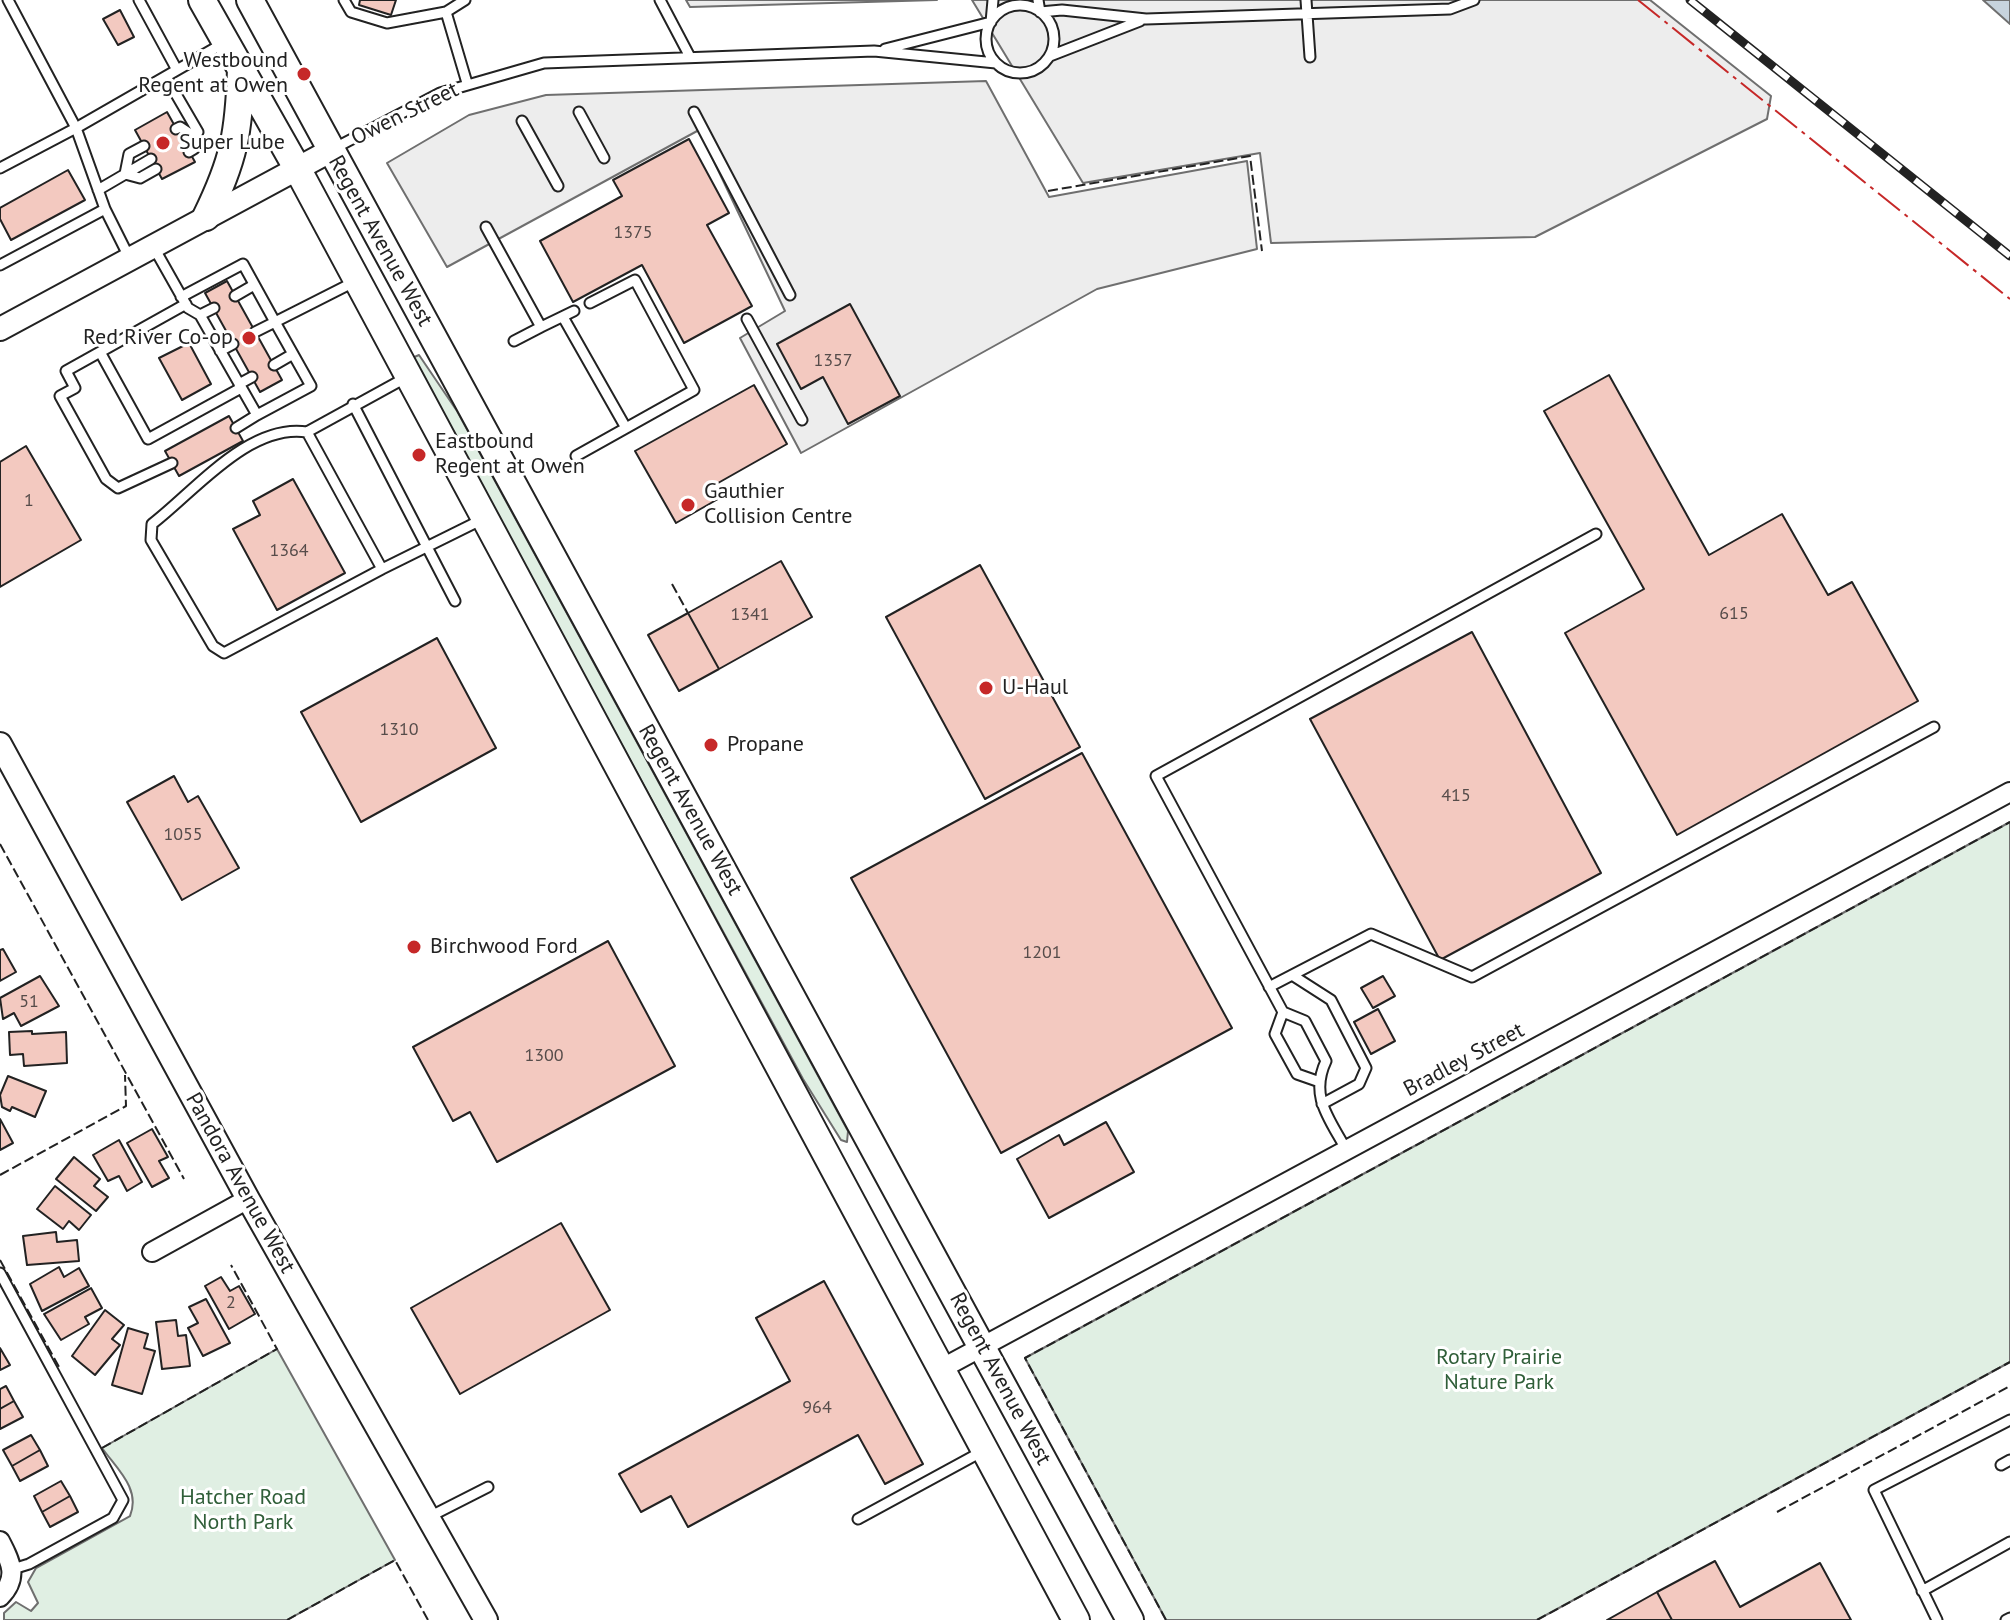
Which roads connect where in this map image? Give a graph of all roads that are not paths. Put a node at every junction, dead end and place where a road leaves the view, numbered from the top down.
1 (8, 0) edge
2 (139, 0) edge
3 (202, 0) edge
4 (250, 0) edge
5 (344, 0) edge
6 (465, 0) edge
7 (660, 0) edge
8 (993, 0) edge
9 (1038, 0) edge
10 (1306, 0) edge
11 (1474, 0) edge
12 (446, 12) junction
13 (1040, 12) junction
14 (1306, 14) junction
15 (1146, 19) junction
16 (991, 22) junction
17 (226, 42) junction
18 (874, 51) junction
19 (689, 55) junction
20 (1050, 56) junction
21 (1310, 57) dead end
22 (996, 63) junction
23 (241, 69) junction
24 (177, 70) junction
25 (166, 77) junction
26 (467, 83) junction
27 (579, 112) dead end
28 (694, 112) dead end
29 (522, 121) dead end
30 (76, 128) junction
31 (176, 129) dead end
32 (187, 138) junction
33 (144, 146) dead end
34 (330, 151) junction
35 (189, 152) dead end
36 (604, 158) dead end
37 (151, 159) dead end
38 (0, 168) edge
39 (297, 168) junction
40 (156, 169) dead end
41 (125, 174) junction
42 (558, 186) dead end
43 (98, 190) junction
44 (105, 209) junction
45 (206, 217) junction
46 (486, 227) dead end
47 (153, 246) junction
48 (129, 259) junction
49 (0, 265) edge
50 (357, 281) junction
51 (254, 285) junction
52 (790, 295) dead end
53 (235, 296) dead end
54 (184, 300) junction
55 (590, 303) dead end
56 (214, 308) dead end
57 (574, 311) dead end
58 (200, 315) junction
59 (563, 317) junction
60 (747, 319) dead end
61 (2, 322) edge
62 (275, 322) junction
63 (541, 327) junction
64 (255, 332) dead end
65 (514, 341) dead end
66 (233, 344) dead end
67 (220, 351) junction
68 (100, 352) junction
69 (293, 354) junction
70 (274, 365) dead end
71 (252, 377) dead end
72 (407, 377) junction
73 (240, 386) junction
74 (353, 404) junction
75 (257, 415) junction
76 (802, 420) dead end
77 (236, 428) dead end
78 (626, 428) junction
79 (307, 432) junction
80 (576, 456) dead end
81 (172, 463) dead end
82 (484, 518) junction
83 (1596, 534) dead end
84 (427, 548) junction
85 (382, 569) junction
86 (455, 601) dead end
87 (1934, 727) dead end
88 (0, 744) edge
89 (2010, 792) edge
90 (1292, 975) junction
91 (1269, 987) junction
92 (1283, 1012) junction
93 (1317, 1081) junction
94 (1322, 1104) junction
95 (1347, 1151) junction
96 (248, 1199) junction
97 (152, 1252) dead end
98 (0, 1273) edge
99 (983, 1347) junction
100 (939, 1370) junction
101 (2010, 1420) edge
102 (983, 1451) junction
103 (488, 1487) dead end
104 (429, 1517) junction
105 (858, 1519) dead end
106 (0, 1541) edge
107 (2010, 1542) edge
108 (13, 1569) junction
109 (1922, 1591) junction
110 (0, 1597) edge
111 (486, 1620) edge
112 (1076, 1620) edge
113 (1130, 1620) edge
114 (1937, 1620) edge

1 - 30 lane
2 - 24 lane
3 - 17 main road, Regent Avenue West
4 - 34 main road, Regent Avenue West
5 - 12 lane
6 - 12 lane
7 - 19 lane
8 - 16 lane
9 - 13 lane
10 - 14 lane
11 - 14 lane
12 - 26 lane
13 - 15 lane
13 - 16 lane
13 - 20 lane
14 - 15 lane
14 - 21 lane
15 - 20 lane
16 - 18 lane
16 - 22 lane
17 - 23 main road, Regent Avenue West
17 - 24 lane
18 - 19 lane, Owen Street
18 - 22 lane, Owen Street
19 - 26 lane, Owen Street
20 - 22 lane, Owen Street
23 - 39 main road, Regent Avenue West
23 - 45 main road
24 - 25 lane
25 - 30 lane
25 - 32 lane
26 - 34 lane, Owen Street
27 - 36 lane
28 - 52 lane
29 - 42 lane
30 - 38 lane
30 - 43 lane
31 - 32 lane
32 - 35 lane
33 - 41 lane
34 - 39 street, Owen Street
34 - 99 main road, Regent Avenue West
37 - 41 lane
39 - 45 street, Owen Street
39 - 50 main road, Regent Avenue West
40 - 41 lane
41 - 43 lane
43 - 44 lane
44 - 48 lane
44 - 49 lane
45 - 47 street, Owen Street
46 - 63 lane
47 - 48 street, Owen Street
47 - 54 lane
48 - 61 street, Owen Street
50 - 62 lane
50 - 72 main road, Regent Avenue West
51 - 53 lane
51 - 54 lane
51 - 62 lane
54 - 58 lane
54 - 68 lane
55 - 78 lane
56 - 58 lane
57 - 59 lane
58 - 67 lane
59 - 63 lane
59 - 78 lane
60 - 76 lane
62 - 64 lane
62 - 69 lane
63 - 65 lane
66 - 67 lane
67 - 73 lane
68 - 73 lane
68 - 81 lane
69 - 70 lane
69 - 75 lane
71 - 73 lane
72 - 74 lane
72 - 82 main road, Regent Avenue West
73 - 75 lane
74 - 79 lane
74 - 84 lane
75 - 77 lane
78 - 80 lane
79 - 85 lane
79 - 85 lane
82 - 84 lane
82 - 100 main road, Regent Avenue West
83 - 91 lane
84 - 85 lane
84 - 86 lane
87 - 90 lane
88 - 96 street, Pandora Avenue West
89 - 95 street, Bradley Street
90 - 91 lane
90 - 94 lane
91 - 92 lane
92 - 93 lane
92 - 93 lane
93 - 94 lane
94 - 95 lane
95 - 99 street, Bradley Street
96 - 97 street
96 - 104 street, Pandora Avenue West
98 - 108 lane
99 - 100 street, Bradley Street
99 - 113 main road, Regent Avenue West
100 - 102 main road, Regent Avenue West
101 - 109 lane
102 - 105 lane
102 - 112 main road, Regent Avenue West
103 - 104 lane
104 - 111 street, Pandora Avenue West
106 - 108 street
107 - 109 lane
108 - 110 street
109 - 114 lane

